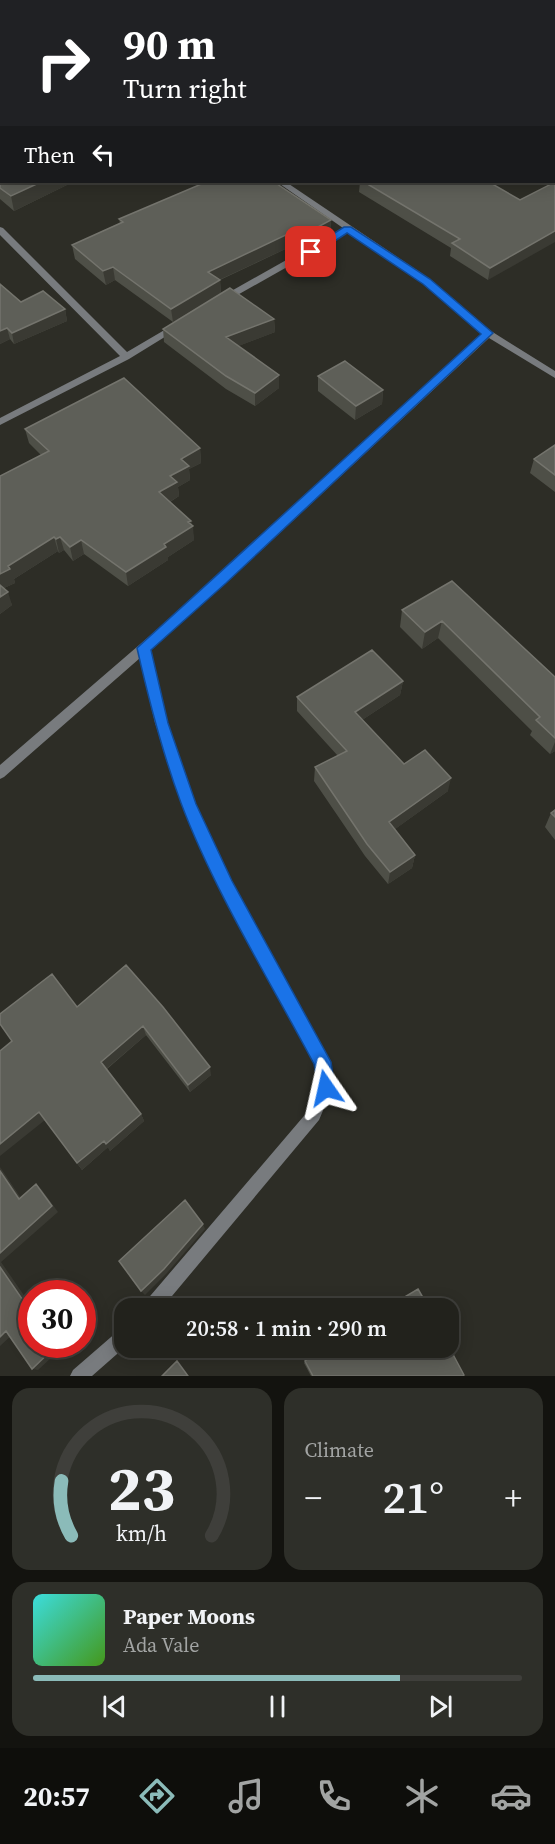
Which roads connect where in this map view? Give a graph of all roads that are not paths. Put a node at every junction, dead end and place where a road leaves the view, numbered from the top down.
1 (282, 183) edge
2 (347, 229) junction
3 (0, 230) edge
4 (208, 308) edge
5 (188, 320) edge
6 (488, 333) junction
7 (126, 357) junction
8 (555, 375) edge
9 (0, 422) edge
10 (144, 648) junction
11 (0, 773) edge
12 (159, 1298) edge
13 (114, 1346) edge
14 (79, 1376) edge

1 - 2 street
2 - 4 street
2 - 6 street
3 - 7 street
5 - 7 street
6 - 8 street
6 - 10 street
7 - 9 street
10 - 11 street
10 - 12 street
13 - 14 street

